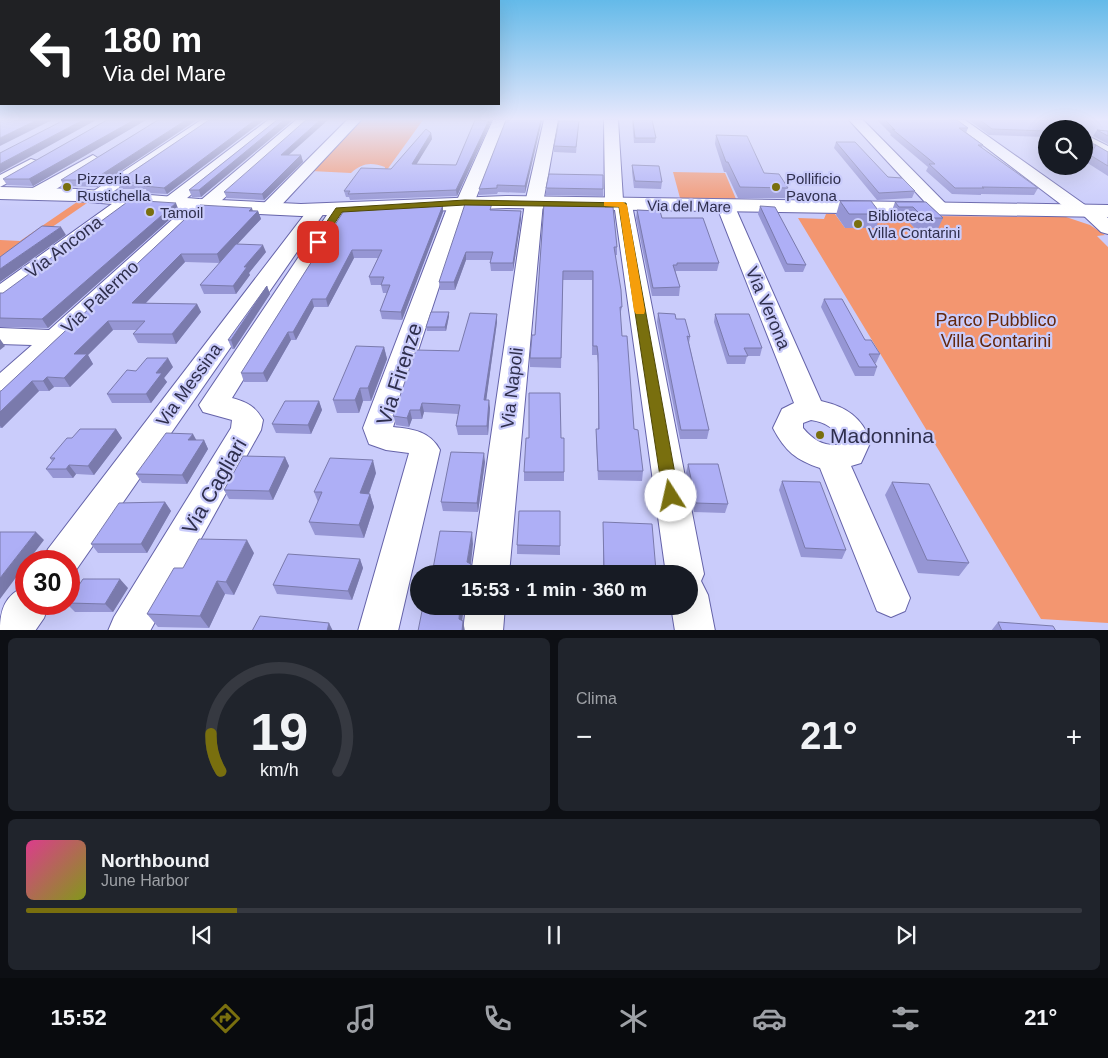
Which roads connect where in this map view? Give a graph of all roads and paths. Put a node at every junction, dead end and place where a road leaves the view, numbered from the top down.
1 (167, 149) edge
2 (239, 149) edge
3 (270, 149) edge
4 (326, 149) edge
5 (486, 149) edge
6 (545, 149) edge
7 (614, 149) edge
8 (883, 149) edge
9 (1000, 149) edge
10 (103, 154) edge
11 (44, 158) edge
12 (3, 192) edge
13 (37, 193) junction
14 (96, 196) junction
15 (128, 200) junction
16 (170, 203) junction
17 (461, 203) junction
18 (534, 203) junction
19 (619, 205) junction
20 (202, 206) junction
21 (726, 208) junction
22 (268, 209) junction
23 (328, 210) junction
24 (942, 210) junction
25 (1093, 211) edge
26 (1108, 228) edge
27 (0, 295) edge
28 (0, 336) edge
29 (55, 338) junction
30 (0, 389) edge
31 (176, 403) junction
32 (213, 405) junction
33 (69, 550) edge
34 (491, 565) edge
35 (683, 565) edge
36 (891, 598) dead end
37 (22, 615) edge
38 (485, 615) edge
39 (692, 615) edge
40 (10, 630) edge
41 (128, 630) edge
42 (378, 630) edge
43 (483, 630) edge
44 (695, 630) edge

1 - 14 street
2 - 16 street
3 - 20 street, Via Palermo
4 - 22 street
5 - 17 street
6 - 18 street, Via Napoli
7 - 19 street
8 - 24 street
9 - 25 street
10 - 13 street
11 - 12 street
12 - 13 main road, Via del Mare
13 - 14 main road, Via del Mare
14 - 15 main road, Via del Mare
15 - 16 main road, Via del Mare
15 - 27 street, Via Ancona
16 - 20 main road, Via del Mare
17 - 18 main road, Via del Mare
17 - 23 main road, Via del Mare
17 - 42 street, Via Firenze
18 - 19 main road, Via del Mare
18 - 34 street, Via Napoli
19 - 21 main road, Via del Mare
19 - 35 street
20 - 22 main road, Via del Mare
20 - 29 street, Via Palermo
21 - 24 main road, Via del Mare
21 - 36 street, Via Verona
22 - 23 main road, Via del Mare
23 - 31 street, Via Messina
23 - 32 street
24 - 25 main road, Via del Mare
25 - 26 street
28 - 29 street
29 - 30 street, Via Palermo
31 - 32 street
31 - 33 street, Via Messina
32 - 41 street, Via Cagliari
37 - 40 street
38 - 43 street
39 - 44 street

